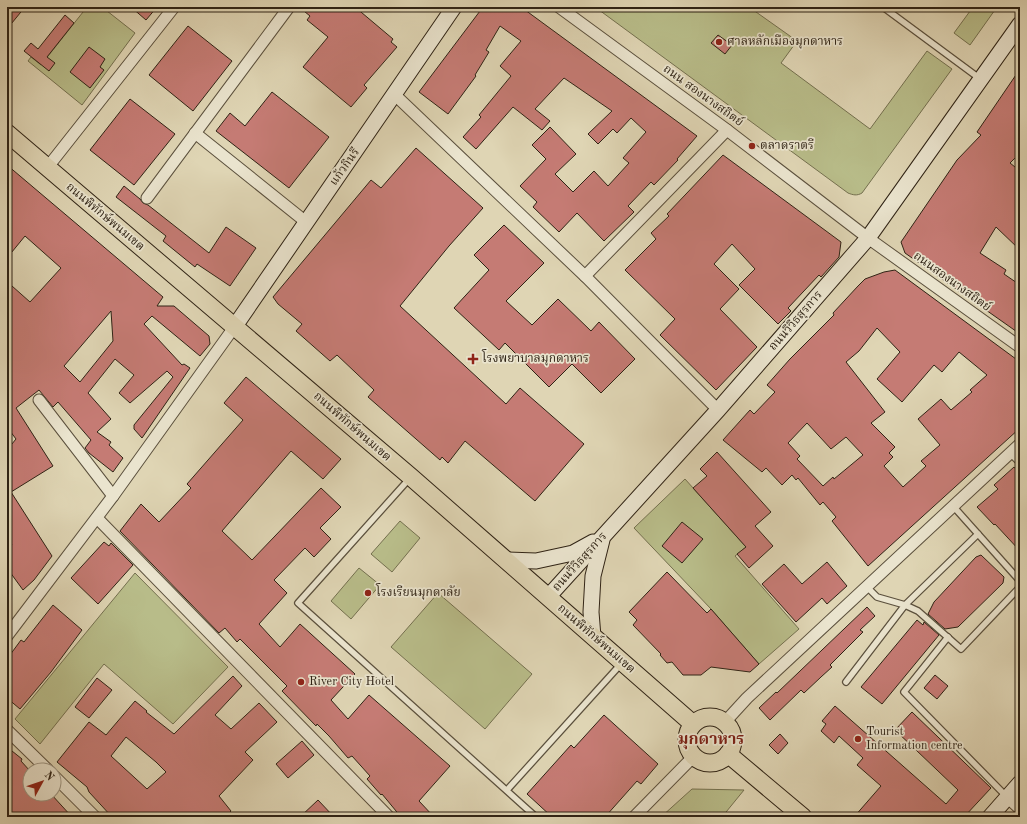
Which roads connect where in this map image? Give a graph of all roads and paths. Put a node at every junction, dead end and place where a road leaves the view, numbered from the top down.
1 (174, 7) edge
2 (289, 7) edge
3 (454, 7) edge
4 (559, 7) edge
5 (883, 7) edge
6 (1020, 24) edge
7 (981, 79) junction
8 (394, 94) junction
9 (727, 130) junction
10 (7, 133) edge
11 (195, 133) junction
12 (47, 168) junction
13 (147, 198) dead end
14 (306, 222) junction
15 (868, 238) junction
16 (585, 276) junction
17 (235, 326) junction
18 (1020, 347) edge
19 (39, 400) dead end
20 (718, 410) junction
21 (1020, 444) edge
22 (1010, 453) junction
23 (1020, 463) edge
24 (411, 477) junction
25 (113, 496) junction
26 (953, 506) junction
27 (97, 518) junction
28 (978, 534) junction
29 (603, 537) junction
30 (507, 560) junction
31 (1020, 580) edge
32 (867, 587) junction
33 (1020, 587) edge
34 (548, 597) junction
35 (905, 605) junction
36 (7, 636) edge
37 (593, 637) junction
38 (948, 637) junction
39 (622, 662) junction
40 (846, 682) dead end
41 (725, 722) junction
42 (693, 724) junction
43 (7, 730) edge
44 (728, 754) junction
45 (694, 756) junction
46 (40, 762) edge
47 (1020, 783) edge
48 (62, 784) edge
49 (507, 790) junction
50 (1007, 797) junction
51 (1020, 809) edge
52 (95, 817) edge
53 (389, 817) edge
54 (536, 817) edge
55 (634, 817) edge
56 (803, 817) edge
57 (990, 817) edge

1 - 12 street
2 - 11 street
3 - 8 main road, แก้วกินรี
4 - 9 street, ถนน สองนางสถิตย์
5 - 7 lane
6 - 7 main road, ถนนวิวิธสุรการ
7 - 15 main road, ถนนวิวิธสุรการ
8 - 14 main road, แก้วกินรี
8 - 16 street
9 - 15 street, ถนน สองนางสถิตย์
9 - 16 street
10 - 12 main road, ถนนพิทักษ์พนมเขต
11 - 13 street
11 - 14 street
12 - 17 main road, ถนนพิทักษ์พนมเขต
14 - 17 main road, แก้วกินรี
15 - 18 street, ถนนสองนางสถิตย์
15 - 20 main road, ถนนวิวิธสุรการ
16 - 20 street
17 - 24 main road, ถนนพิทักษ์พนมเขต
17 - 25 street
19 - 25 street
20 - 29 main road, ถนนวิวิธสุรการ
21 - 22 street
22 - 23 lane
22 - 26 street
24 - 30 main road, ถนนพิทักษ์พนมเขต
24 - 49 lane
25 - 27 street
26 - 28 lane
26 - 32 street
27 - 36 street
27 - 53 street
28 - 31 lane
28 - 35 lane
29 - 30 main road
29 - 34 main road, ถนนวิวิธสุรการ
29 - 37 main road
30 - 34 main road, ถนนพิทักษ์พนมเขต
32 - 35 lane
32 - 41 street
33 - 38 lane
34 - 37 main road, ถนนพิทักษ์พนมเขต
35 - 38 lane
35 - 40 lane
37 - 39 main road, ถนนพิทักษ์พนมเขต
38 - 50 lane
39 - 42 main road, ถนนพิทักษ์พนมเขต
39 - 49 lane
41 - 42 main road
41 - 44 main road
42 - 45 main road
43 - 46 street
44 - 45 main road
44 - 56 main road
45 - 55 street
47 - 50 main road
48 - 52 street
49 - 54 lane
50 - 51 street
50 - 57 main road

